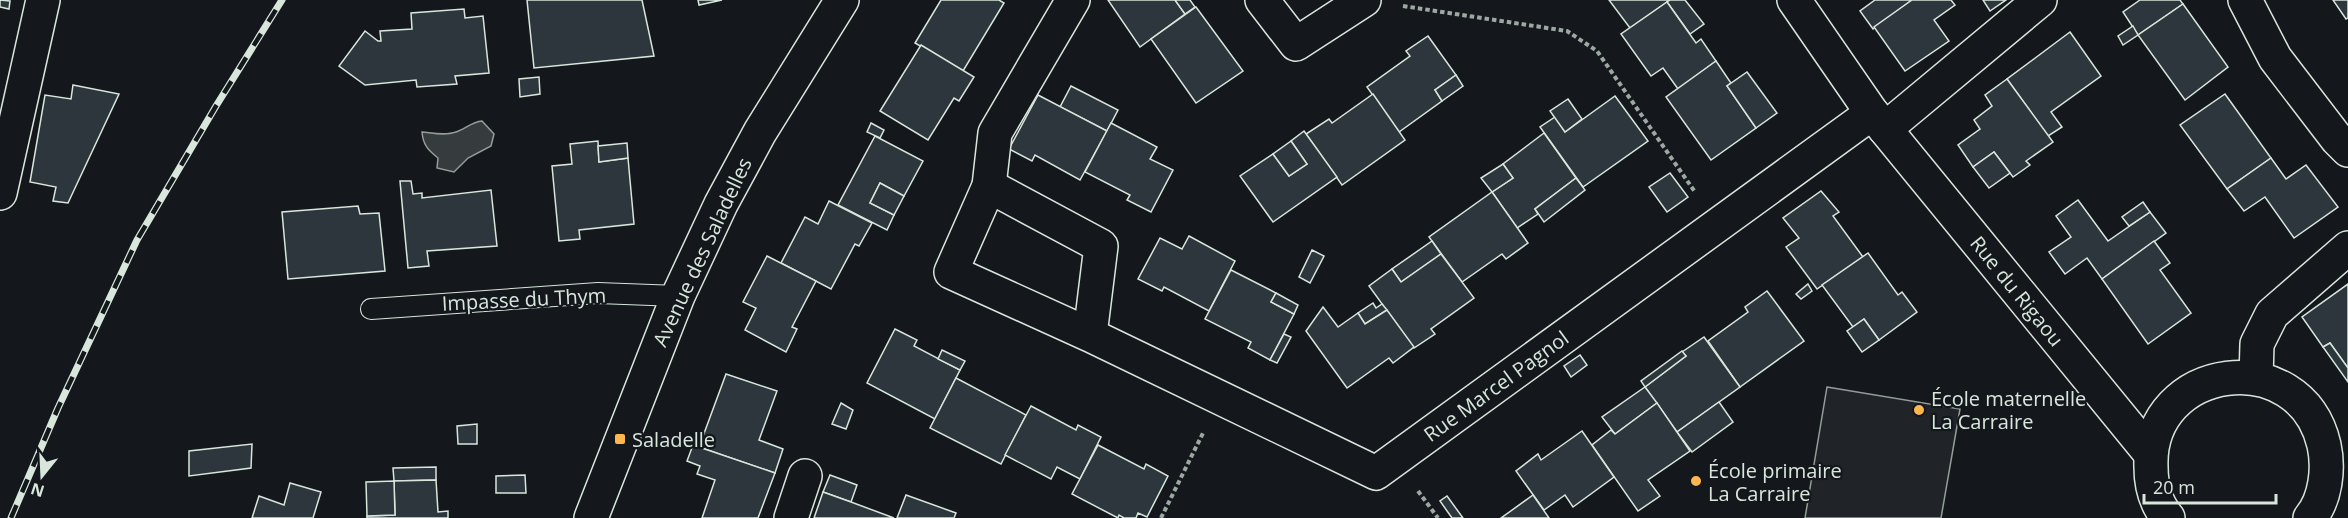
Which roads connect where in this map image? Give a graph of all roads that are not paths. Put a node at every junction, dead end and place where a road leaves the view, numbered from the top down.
1 (43, 0) edge
2 (842, 0) edge
3 (1073, 0) edge
4 (1263, 0) edge
5 (1364, 0) edge
6 (1794, 0) edge
7 (2040, 0) edge
8 (2246, 0) edge
9 (1879, 121) junction
10 (2348, 150) edge
11 (989, 186) junction
12 (0, 193) edge
13 (2348, 248) edge
14 (678, 296) junction
15 (371, 309) dead end
16 (1090, 335) junction
17 (2256, 378) junction
18 (2150, 453) junction
19 (805, 476) dead end
20 (591, 518) edge
21 (791, 518) edge
22 (2168, 518) edge
23 (2310, 518) edge

1 - 12 street
2 - 14 street, Avenue des Saladelles
3 - 11 street, Rue Marcel Pagnol
4 - 5 street
6 - 9 street, Rue du Rigaou
7 - 9 street
8 - 10 street
9 - 16 street, Rue Marcel Pagnol
9 - 18 street, Rue du Rigaou
11 - 16 street
11 - 16 street, Rue Marcel Pagnol
13 - 17 street
14 - 15 lane, Impasse du Thym
14 - 20 street, Avenue des Saladelles
17 - 18 street
17 - 23 street
18 - 22 street
19 - 21 street

